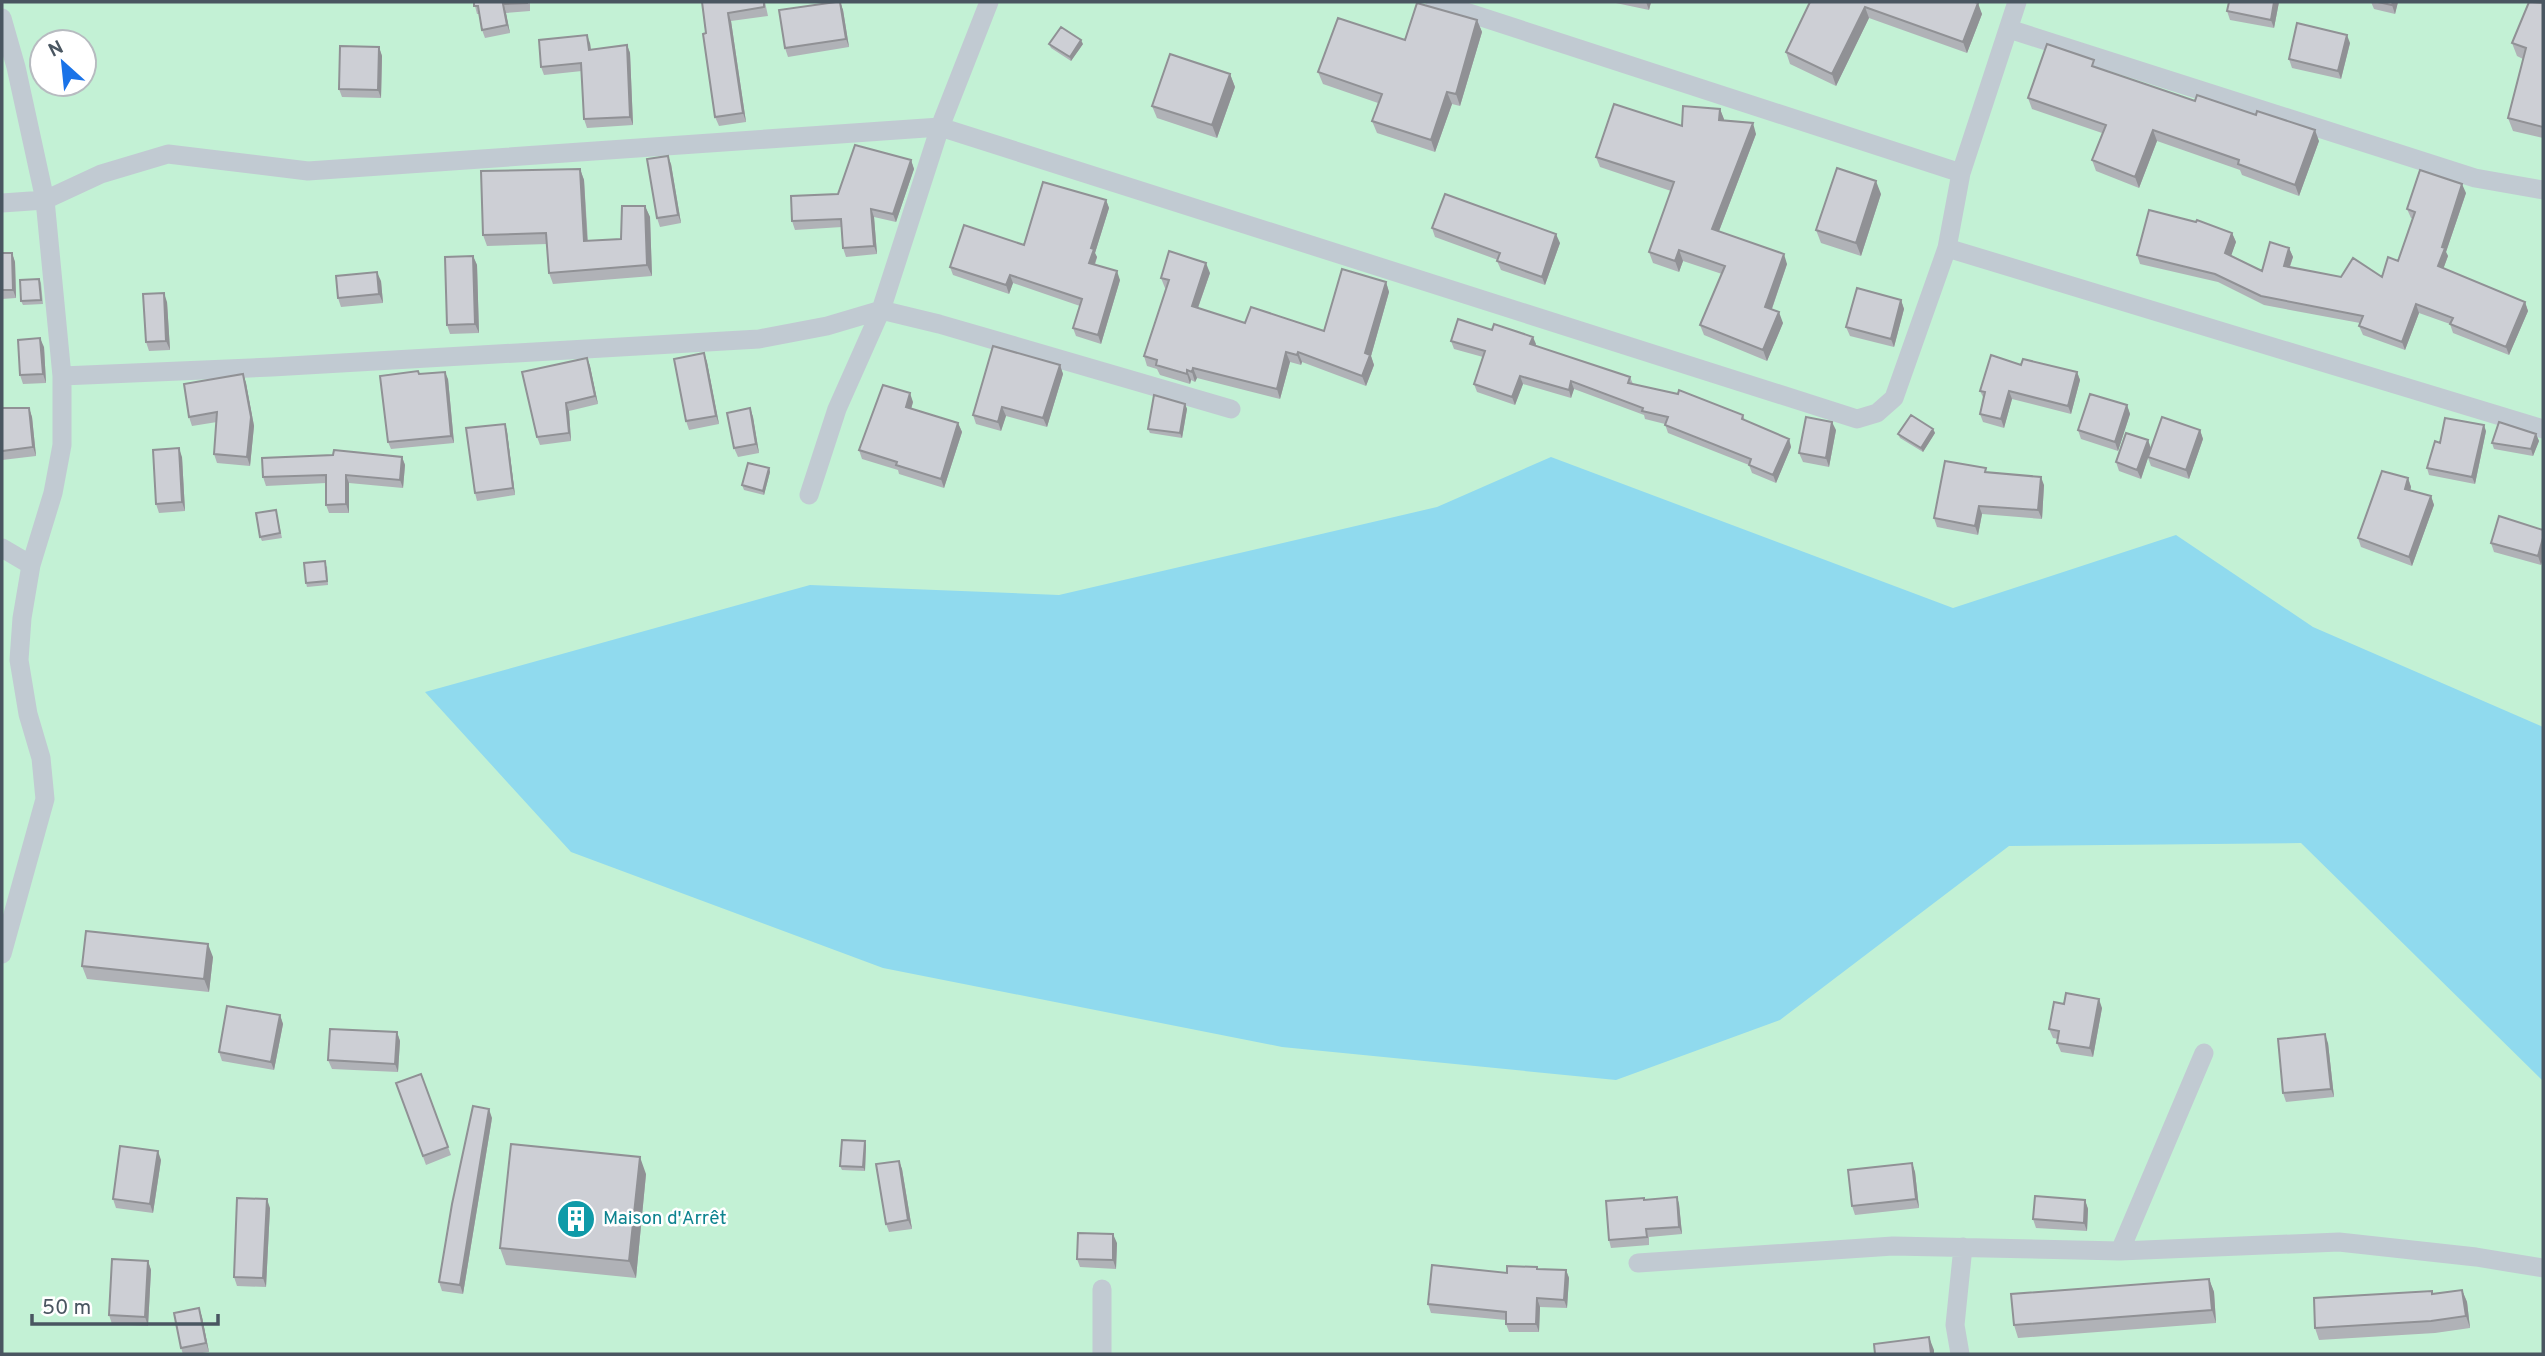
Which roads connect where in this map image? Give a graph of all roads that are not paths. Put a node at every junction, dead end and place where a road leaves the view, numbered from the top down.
1 (989, 2) edge
2 (1435, 2) edge
3 (2017, 2) edge
4 (2, 18) edge
5 (2008, 29) junction
6 (940, 127) junction
7 (1961, 173) junction
8 (2543, 190) edge
9 (45, 200) junction
10 (2, 203) edge
11 (1947, 248) junction
12 (881, 310) junction
13 (62, 376) junction
14 (1231, 409) dead end
15 (2543, 429) edge
16 (809, 495) dead end
17 (2, 548) edge
18 (31, 565) junction
19 (2, 954) edge
20 (2204, 1053) dead end
21 (1963, 1247) junction
22 (2120, 1251) junction
23 (1638, 1263) dead end
24 (2543, 1268) edge
25 (1102, 1289) dead end
26 (1102, 1354) edge
27 (1960, 1354) edge

1 - 6 street
2 - 7 street
3 - 5 street
4 - 9 street
5 - 7 street
5 - 8 street
6 - 9 street
6 - 11 street
6 - 12 street
7 - 11 street
9 - 10 street
9 - 13 street
11 - 15 street
12 - 13 street
12 - 14 street
12 - 16 street
13 - 18 street
17 - 18 street
18 - 19 street
20 - 22 street
21 - 22 street
21 - 23 street
21 - 27 street
22 - 24 street
25 - 26 street

